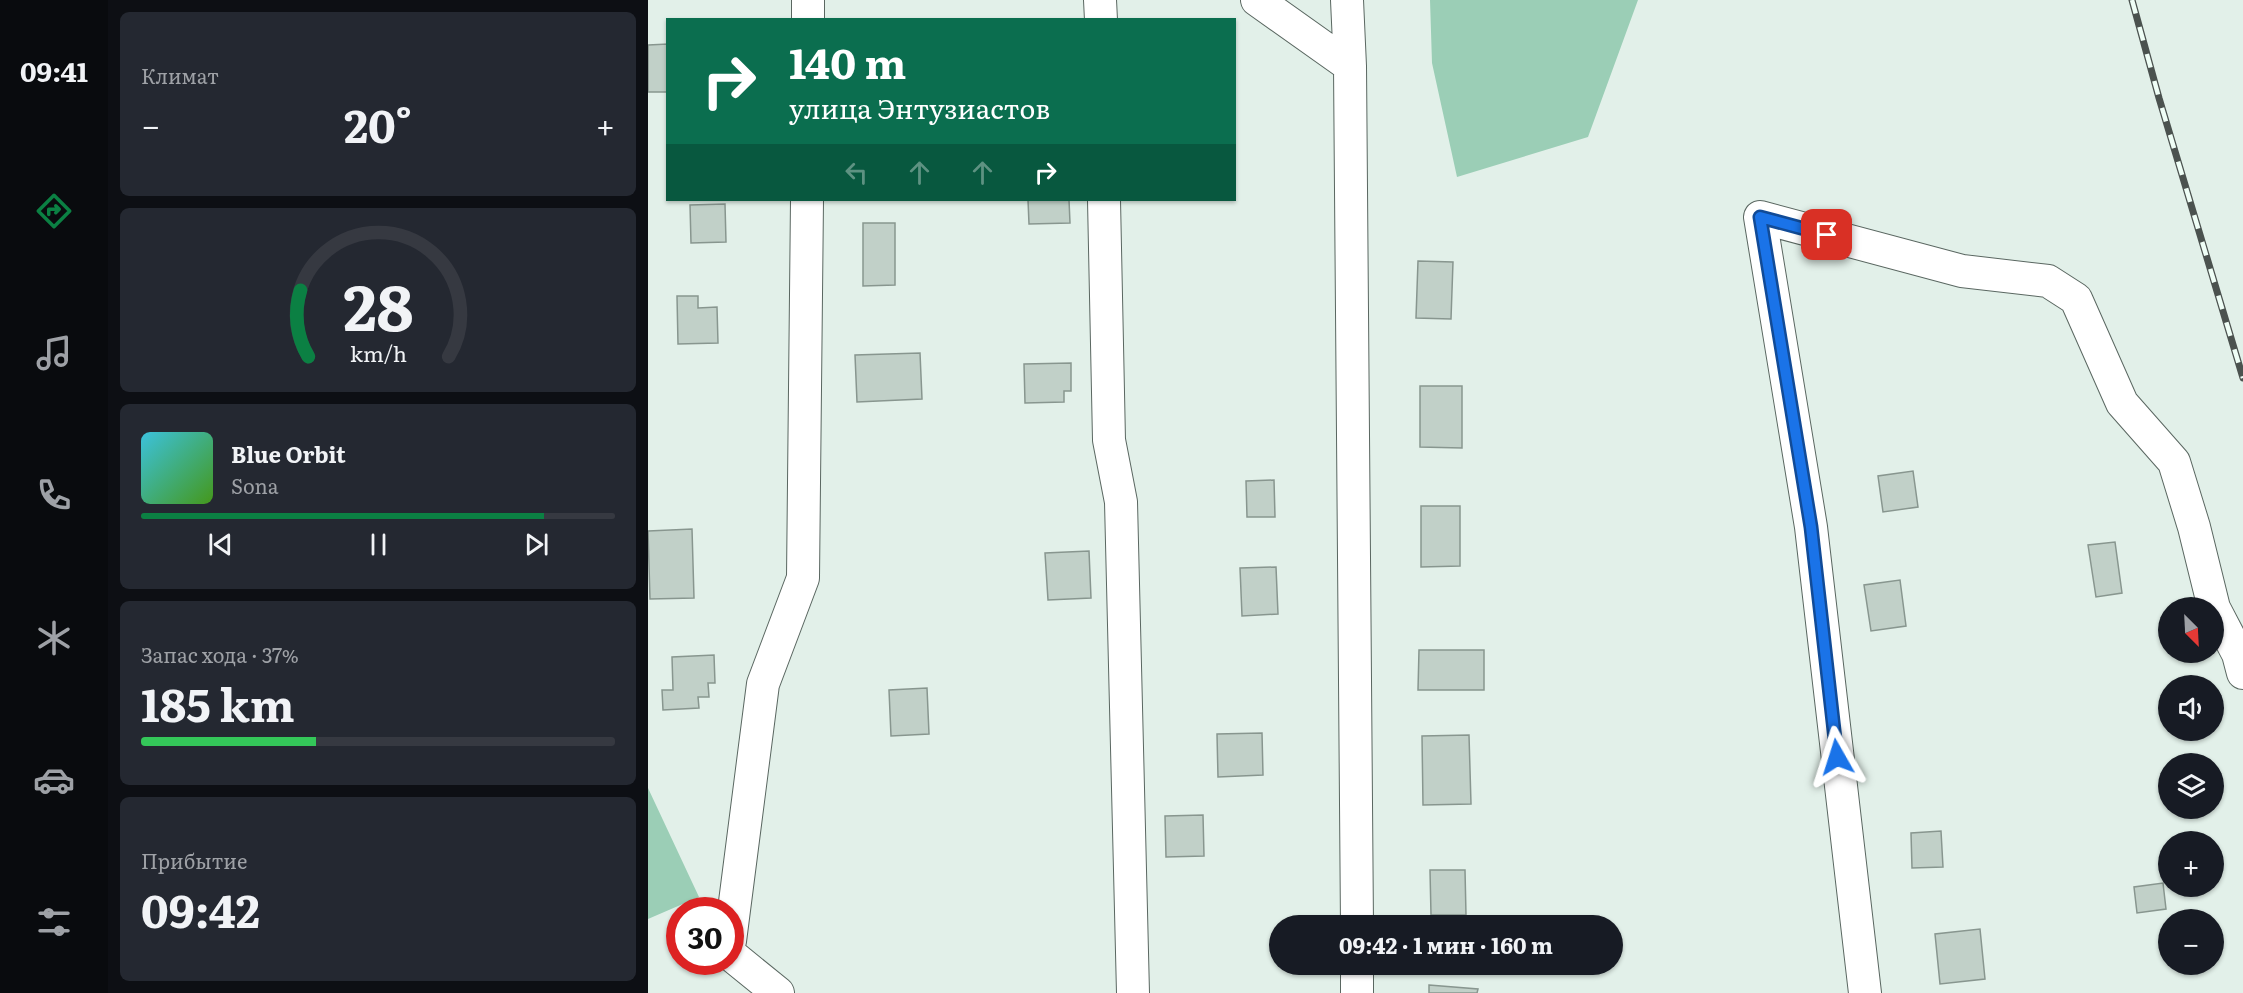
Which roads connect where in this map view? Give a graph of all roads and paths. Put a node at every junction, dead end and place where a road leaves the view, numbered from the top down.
1 (808, 0) edge
2 (1101, 0) edge
3 (1257, 0) edge
4 (1347, 0) edge
5 (808, 18) edge
6 (1101, 18) edge
7 (1350, 66) junction
8 (807, 201) edge
9 (1104, 201) edge
10 (2211, 597) edge
11 (2224, 627) edge
12 (2243, 673) edge
13 (736, 897) edge
14 (1357, 915) edge
15 (744, 965) edge
16 (1357, 975) edge
17 (778, 993) edge
18 (1133, 993) edge
19 (1357, 993) edge
20 (1864, 993) edge

1 - 5 street
2 - 6 street
3 - 7 street
4 - 7 street
7 - 14 street
8 - 13 street
9 - 18 street
10 - 20 street
11 - 12 street
15 - 17 street
16 - 19 street

